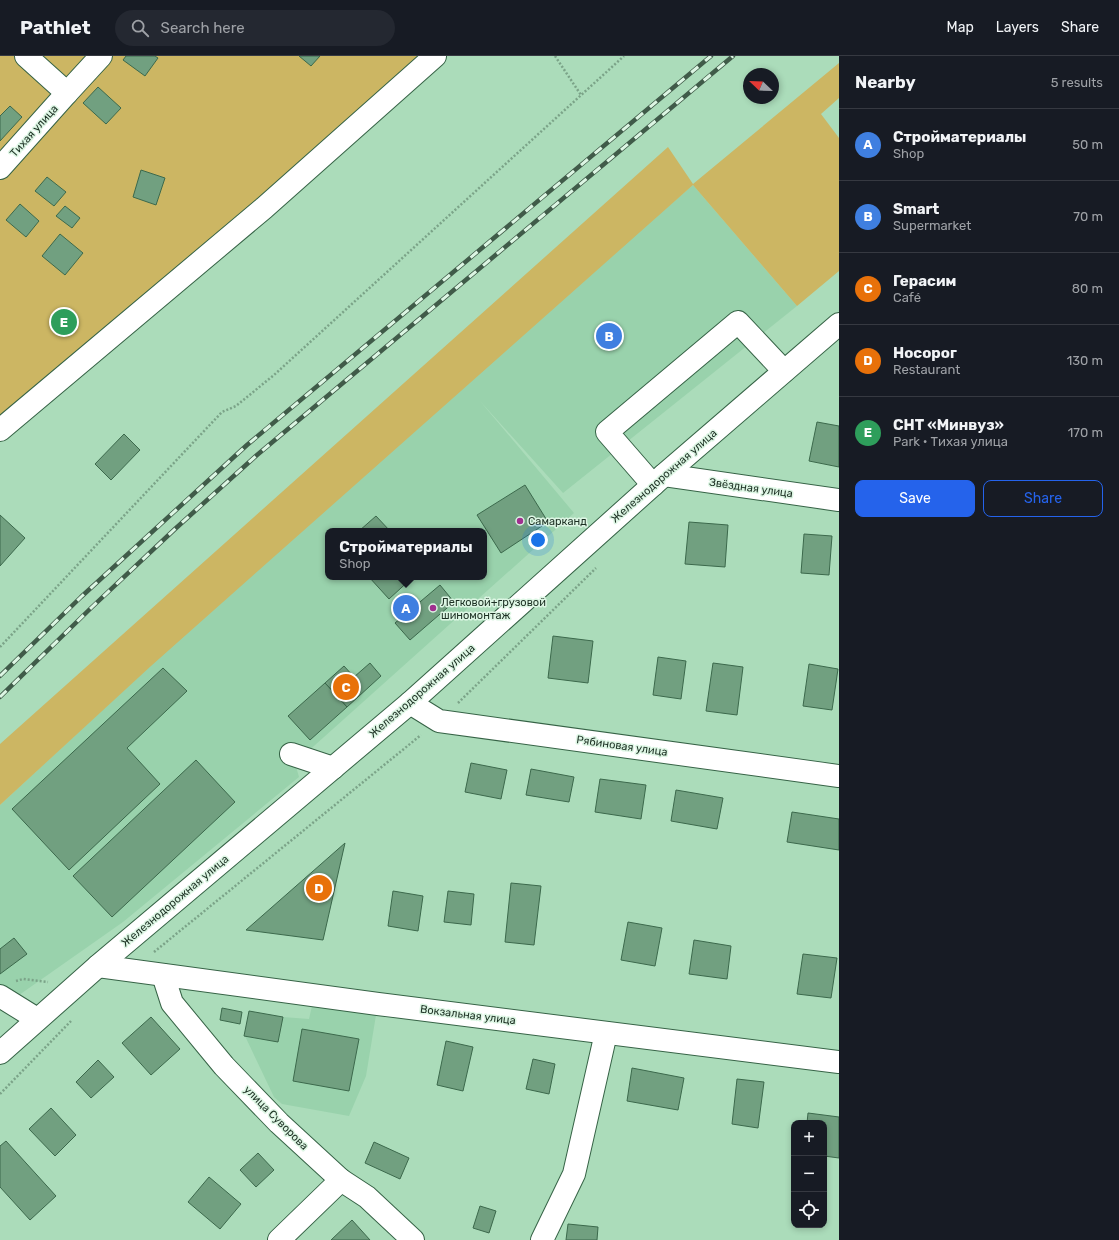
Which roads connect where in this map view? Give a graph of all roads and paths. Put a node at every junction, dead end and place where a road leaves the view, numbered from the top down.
1 (26, 56) edge
2 (101, 56) edge
3 (435, 56) edge
4 (555, 56) edge
5 (624, 56) edge
6 (67, 94) junction
7 (581, 95) junction
8 (0, 168) edge
9 (839, 324) edge
10 (784, 371) junction
11 (0, 430) edge
12 (658, 480) junction
13 (839, 500) edge
14 (0, 647) edge
15 (410, 703) junction
16 (439, 721) junction
17 (291, 754) dead end
18 (333, 768) junction
19 (839, 776) edge
20 (154, 952) dead end
21 (98, 966) junction
22 (163, 975) junction
23 (53, 982) dead end
24 (6, 989) edge
25 (74, 1018) dead end
26 (37, 1019) junction
27 (606, 1033) junction
28 (0, 1053) edge
29 (839, 1062) edge
30 (0, 1094) edge
31 (341, 1180) junction
32 (279, 1240) edge
33 (413, 1240) edge
34 (542, 1240) edge

1 - 6 street
2 - 6 street, Тихая улица
3 - 11 street
4 - 7 path
5 - 7 path
6 - 8 street, Тихая улица
7 - 14 path
9 - 10 street, Железнодорожная улица
10 - 12 street, Железнодорожная улица
10 - 12 street
12 - 13 street, Звёздная улица
12 - 15 street, Железнодорожная улица
15 - 16 street, Рябиновая улица
15 - 18 street, Железнодорожная улица
16 - 19 street, Рябиновая улица
16 - 20 path
17 - 18 street
18 - 21 street, Железнодорожная улица
21 - 22 street, Вокзальная улица
21 - 26 street, Железнодорожная улица
22 - 27 street, Вокзальная улица
22 - 31 street, улица Суворова
23 - 24 path
24 - 26 street
25 - 30 path
26 - 28 street, Железнодорожная улица
27 - 29 street, Вокзальная улица
27 - 34 street
31 - 32 street
31 - 33 street, улица Суворова

